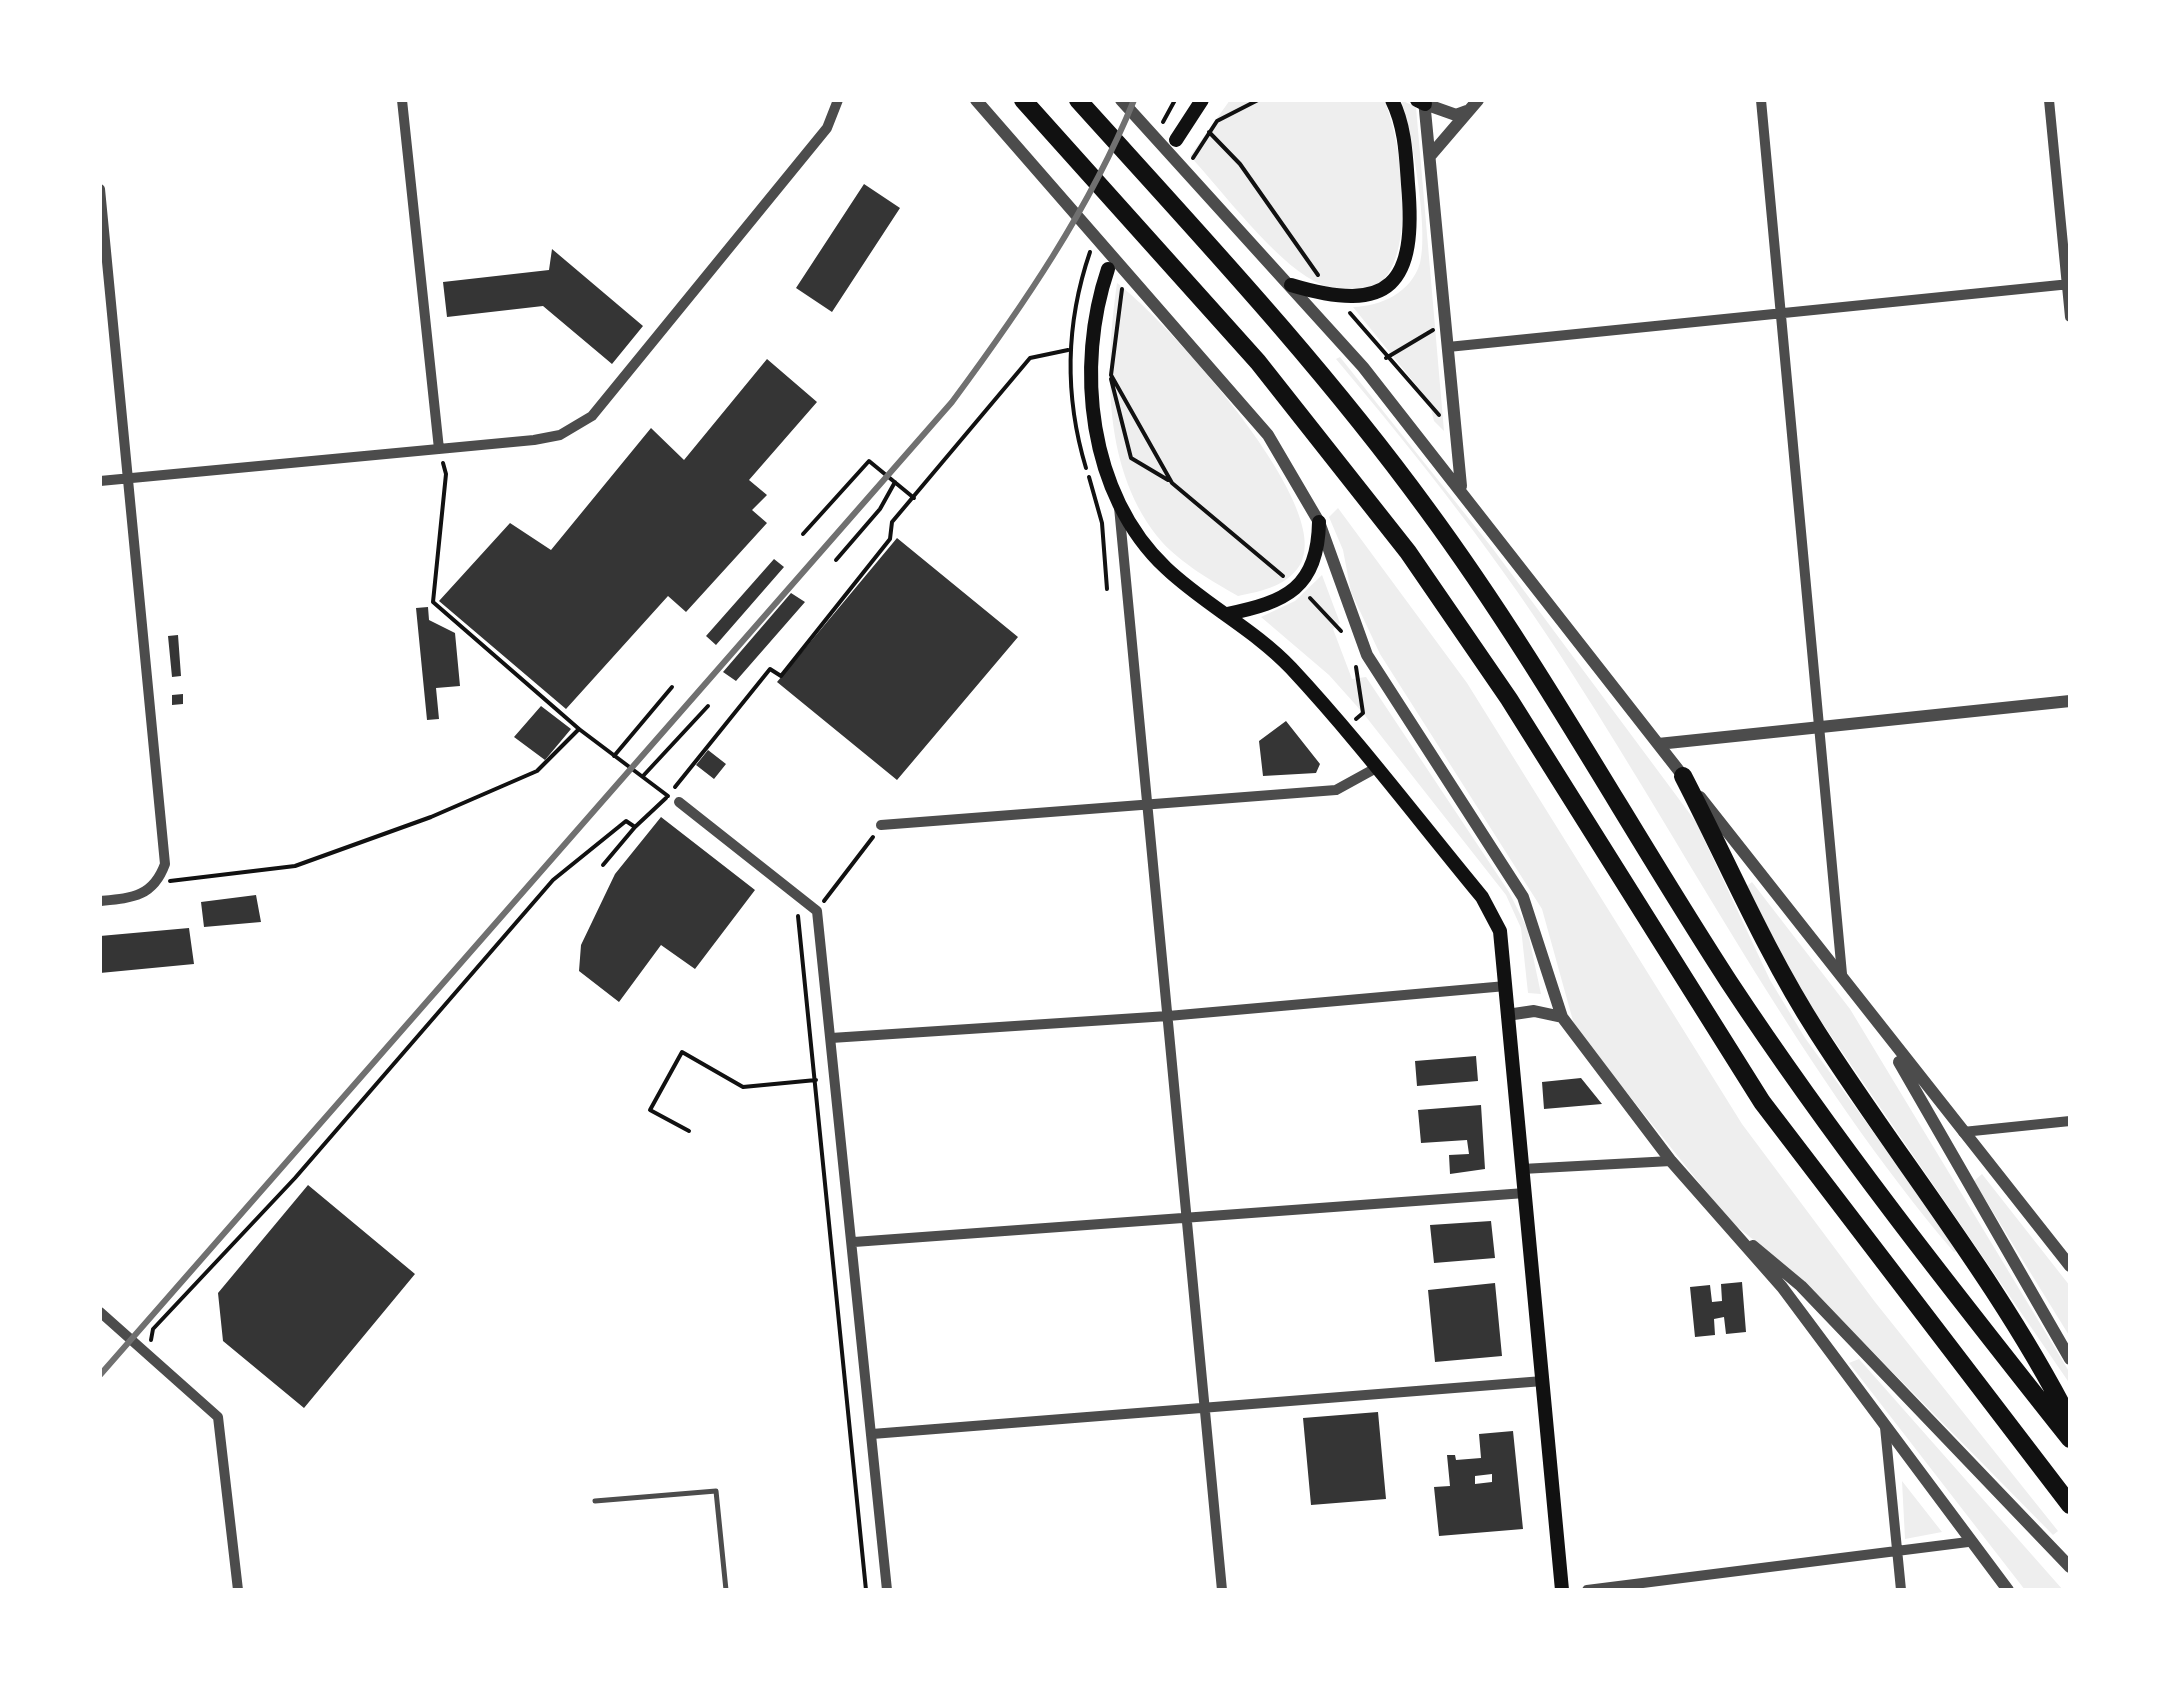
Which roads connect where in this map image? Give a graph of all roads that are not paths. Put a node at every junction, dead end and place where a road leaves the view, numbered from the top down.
1 (402, 100) edge
2 (838, 100) edge
3 (976, 100) edge
4 (1023, 100) edge
5 (1078, 100) edge
6 (1121, 100) edge
7 (1195, 100) edge
8 (1202, 100) edge
9 (1392, 100) edge
10 (1761, 100) edge
11 (2049, 100) edge
12 (1422, 101) edge
13 (1474, 105) edge
14 (1187, 119) junction
15 (1176, 140) dead end
16 (1430, 156) junction
17 (100, 189) edge
18 (1108, 268) dead end
19 (2068, 284) edge
20 (1290, 285) junction
21 (1782, 312) junction
22 (2070, 317) edge
23 (1448, 348) junction
24 (439, 449) junction
25 (131, 478) junction
26 (100, 481) edge
27 (1461, 488) junction
28 (1119, 506) junction
29 (1319, 522) junction
30 (1227, 614) junction
31 (2070, 701) edge
32 (1818, 727) junction
33 (1658, 744) junction
34 (1376, 768) junction
35 (1683, 776) junction
36 (679, 802) road end
37 (1149, 806) junction
38 (882, 825) road end
39 (100, 901) edge
40 (1842, 974) junction
41 (1506, 986) junction
42 (1168, 1016) junction
43 (1507, 1016) junction
44 (1562, 1018) junction
45 (1881, 1029) junction
46 (831, 1038) junction
47 (2070, 1121) edge
48 (1963, 1132) junction
49 (1671, 1161) junction
50 (1522, 1169) junction
51 (1525, 1193) junction
52 (1184, 1216) junction
53 (1717, 1216) junction
54 (854, 1242) junction
55 (2070, 1266) edge
56 (100, 1312) edge
57 (2070, 1359) edge
58 (1543, 1381) junction
59 (1204, 1408) junction
60 (2070, 1421) edge
61 (1884, 1426) junction
62 (872, 1434) junction
63 (2070, 1440) edge
64 (595, 1501) dead end
65 (2070, 1504) edge
66 (1968, 1542) junction
67 (1897, 1553) junction
68 (2070, 1567) edge
69 (238, 1590) edge
70 (726, 1590) edge
71 (887, 1590) edge
72 (1222, 1590) edge
73 (1562, 1590) edge
74 (1587, 1590) edge
75 (1901, 1590) edge
76 (2008, 1590) edge

1 - 24 street
2 - 24 street
3 - 29 street
4 - 65 highway
5 - 63 highway
6 - 20 street
7 - 14 main road
8 - 14 main road
9 - 20 main road
10 - 21 street
11 - 19 street
12 - 13 street
12 - 16 street
13 - 16 street
14 - 15 main road
16 - 23 street
17 - 25 street
18 - 28 main road
19 - 21 street
19 - 22 street
20 - 27 street
21 - 23 street
21 - 32 street
23 - 27 street
24 - 25 street
25 - 26 street
25 - 39 street
27 - 33 street
28 - 30 main road
28 - 37 street
29 - 30 main road
29 - 44 street
30 - 34 main road
31 - 32 street
32 - 33 street
32 - 40 street
33 - 35 street
34 - 37 street
34 - 41 main road
35 - 40 street
35 - 60 highway
36 - 46 street
37 - 38 street
37 - 42 street
40 - 45 street
41 - 42 street
41 - 43 main road
42 - 46 street
42 - 52 street
43 - 44 street
43 - 50 main road
44 - 49 street
45 - 48 street
45 - 57 street
46 - 54 street
47 - 48 street
48 - 55 street
49 - 50 street
49 - 53 street
50 - 51 main road
51 - 52 street
51 - 58 main road
52 - 54 street
52 - 59 street
53 - 61 street
53 - 68 street
54 - 62 street
56 - 69 street
58 - 59 street
58 - 73 main road
59 - 62 street
59 - 72 street
61 - 66 street
61 - 67 street
62 - 71 street
64 - 70 lane
66 - 67 street
66 - 76 street
67 - 74 street
67 - 75 street

